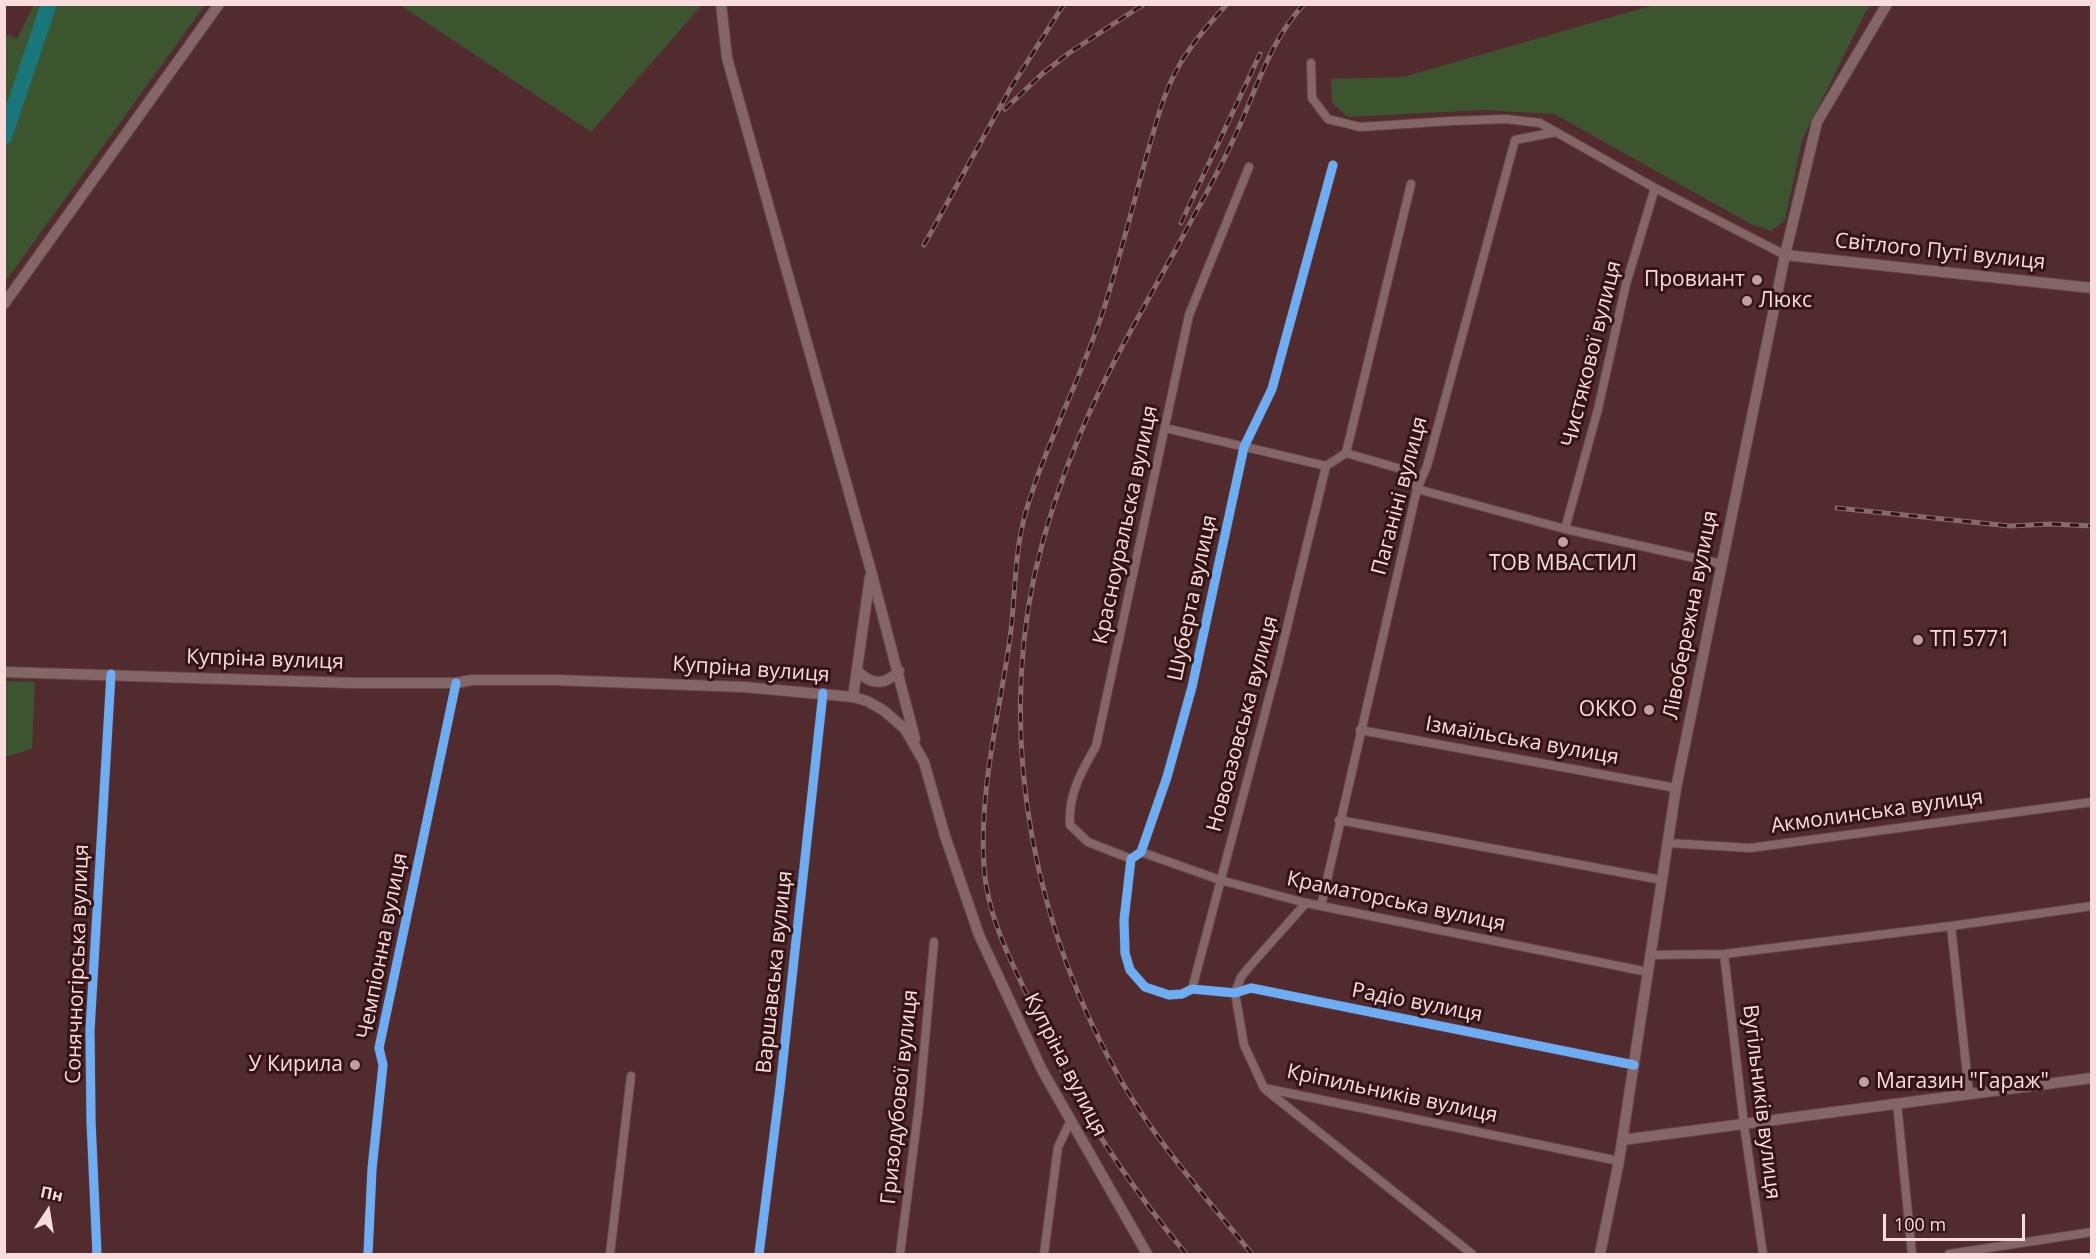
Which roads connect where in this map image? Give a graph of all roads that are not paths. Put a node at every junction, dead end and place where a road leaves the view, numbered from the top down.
1 (219, 4) edge
2 (721, 4) edge
3 (1887, 4) edge
4 (1311, 63) dead end
5 (1556, 132) junction
6 (1334, 165) dead end
7 (1249, 167) dead end
8 (1411, 184) dead end
9 (1655, 188) junction
10 (1785, 255) junction
11 (2091, 288) edge
12 (8, 299) edge
13 (1165, 428) junction
14 (1244, 447) junction
15 (1347, 453) junction
16 (1326, 466) junction
17 (1417, 489) junction
18 (1566, 529) junction
19 (1722, 564) junction
20 (871, 571) junction
21 (857, 671) junction
22 (898, 671) junction
23 (4, 672) edge
24 (111, 674) junction
25 (456, 683) junction
26 (823, 693) junction
27 (853, 697) junction
28 (1360, 729) junction
29 (924, 762) junction
30 (1676, 788) junction
31 (2091, 802) edge
32 (1339, 820) junction
33 (1668, 843) junction
34 (1141, 852) junction
35 (1131, 859) junction
36 (1220, 880) junction
37 (1662, 880) junction
38 (1306, 903) junction
39 (1321, 906) junction
40 (2091, 906) edge
41 (1951, 926) junction
42 (934, 942) dead end
43 (1724, 954) junction
44 (1651, 955) junction
45 (1648, 972) junction
46 (1192, 989) junction
47 (1235, 993) junction
48 (1634, 1065) junction
49 (631, 1076) dead end
50 (2091, 1078) edge
51 (1264, 1088) junction
52 (1969, 1093) junction
53 (1897, 1103) junction
54 (1070, 1122) junction
55 (1744, 1125) junction
56 (1622, 1140) junction
57 (1619, 1161) junction
58 (2091, 1232) edge
59 (1990, 1251) edge
60 (97, 1254) edge
61 (368, 1254) edge
62 (610, 1254) edge
63 (759, 1254) edge
64 (900, 1254) edge
65 (1044, 1254) edge
66 (1147, 1254) edge
67 (1472, 1254) edge
68 (1600, 1254) edge
69 (1763, 1254) edge
70 (1912, 1254) edge
71 (1949, 1254) edge

1 - 12 main road
2 - 20 main road
3 - 10 main road, Лівобережна вулиця
4 - 5 street
5 - 9 street
5 - 17 street, Паганіні вулиця
6 - 14 street, Шуберта вулиця
7 - 13 street, Красноуральска вулиця
8 - 15 street
9 - 10 street
9 - 18 street, Чистякової вулиця
10 - 11 main road, Світлого Путі вулиця
10 - 19 main road, Лівобережна вулиця
13 - 14 street
13 - 35 street, Красноуральска вулиця
14 - 16 street
14 - 34 street, Шуберта вулиця
15 - 16 street
15 - 17 street
16 - 36 street, Новоазовська вулиця
17 - 18 street
17 - 28 street, Паганіні вулиця
18 - 19 street
19 - 30 main road, Лівобережна вулиця
20 - 21 main road
20 - 22 main road
21 - 22 main road
21 - 27 main road
22 - 29 main road
23 - 24 main road, Купріна вулиця
24 - 25 main road, Купріна вулиця
24 - 60 street, Сонячногірська вулиця
25 - 26 main road, Купріна вулиця
25 - 61 street, Чемпіонна вулиця
26 - 27 main road, Купріна вулиця
26 - 63 street, Варшавська вулиця
27 - 29 main road, Купріна вулиця
28 - 30 street, Ізмаїльська вулиця
28 - 32 street, Паганіні вулиця
29 - 54 main road, Купріна вулиця
30 - 33 main road, Лівобережна вулиця
31 - 33 street, Акмолинська вулиця
32 - 37 street
32 - 39 street, Паганіні вулиця
33 - 37 main road, Лівобережна вулиця
34 - 35 street
34 - 36 street, Краматорська вулиця
35 - 46 street
36 - 38 street, Краматорська вулиця
36 - 46 street, Новоазовська вулиця
37 - 44 main road, Лівобережна вулиця
38 - 39 street, Краматорська вулиця
38 - 47 street
39 - 45 street, Краматорська вулиця
40 - 41 street
41 - 43 street
41 - 52 street
42 - 64 street, Гризодубової вулиця
43 - 44 street
43 - 55 street, Вугільників вулиця
44 - 45 main road, Лівобережна вулиця
45 - 48 main road, Лівобережна вулиця
46 - 47 street, Радіо вулиця
47 - 48 street, Радіо вулиця
47 - 51 street, Кріпильників вулиця
48 - 56 main road, Лівобережна вулиця
49 - 62 street
50 - 52 main road
51 - 57 street, Кріпильників вулиця
51 - 67 street
52 - 53 main road
53 - 55 main road
53 - 70 street
54 - 65 street
54 - 66 main road, Купріна вулиця
55 - 56 main road
55 - 69 street, Вугільників вулиця
56 - 57 main road, Лівобережна вулиця
57 - 68 main road, Лівобережна вулиця
58 - 59 street
59 - 71 street

